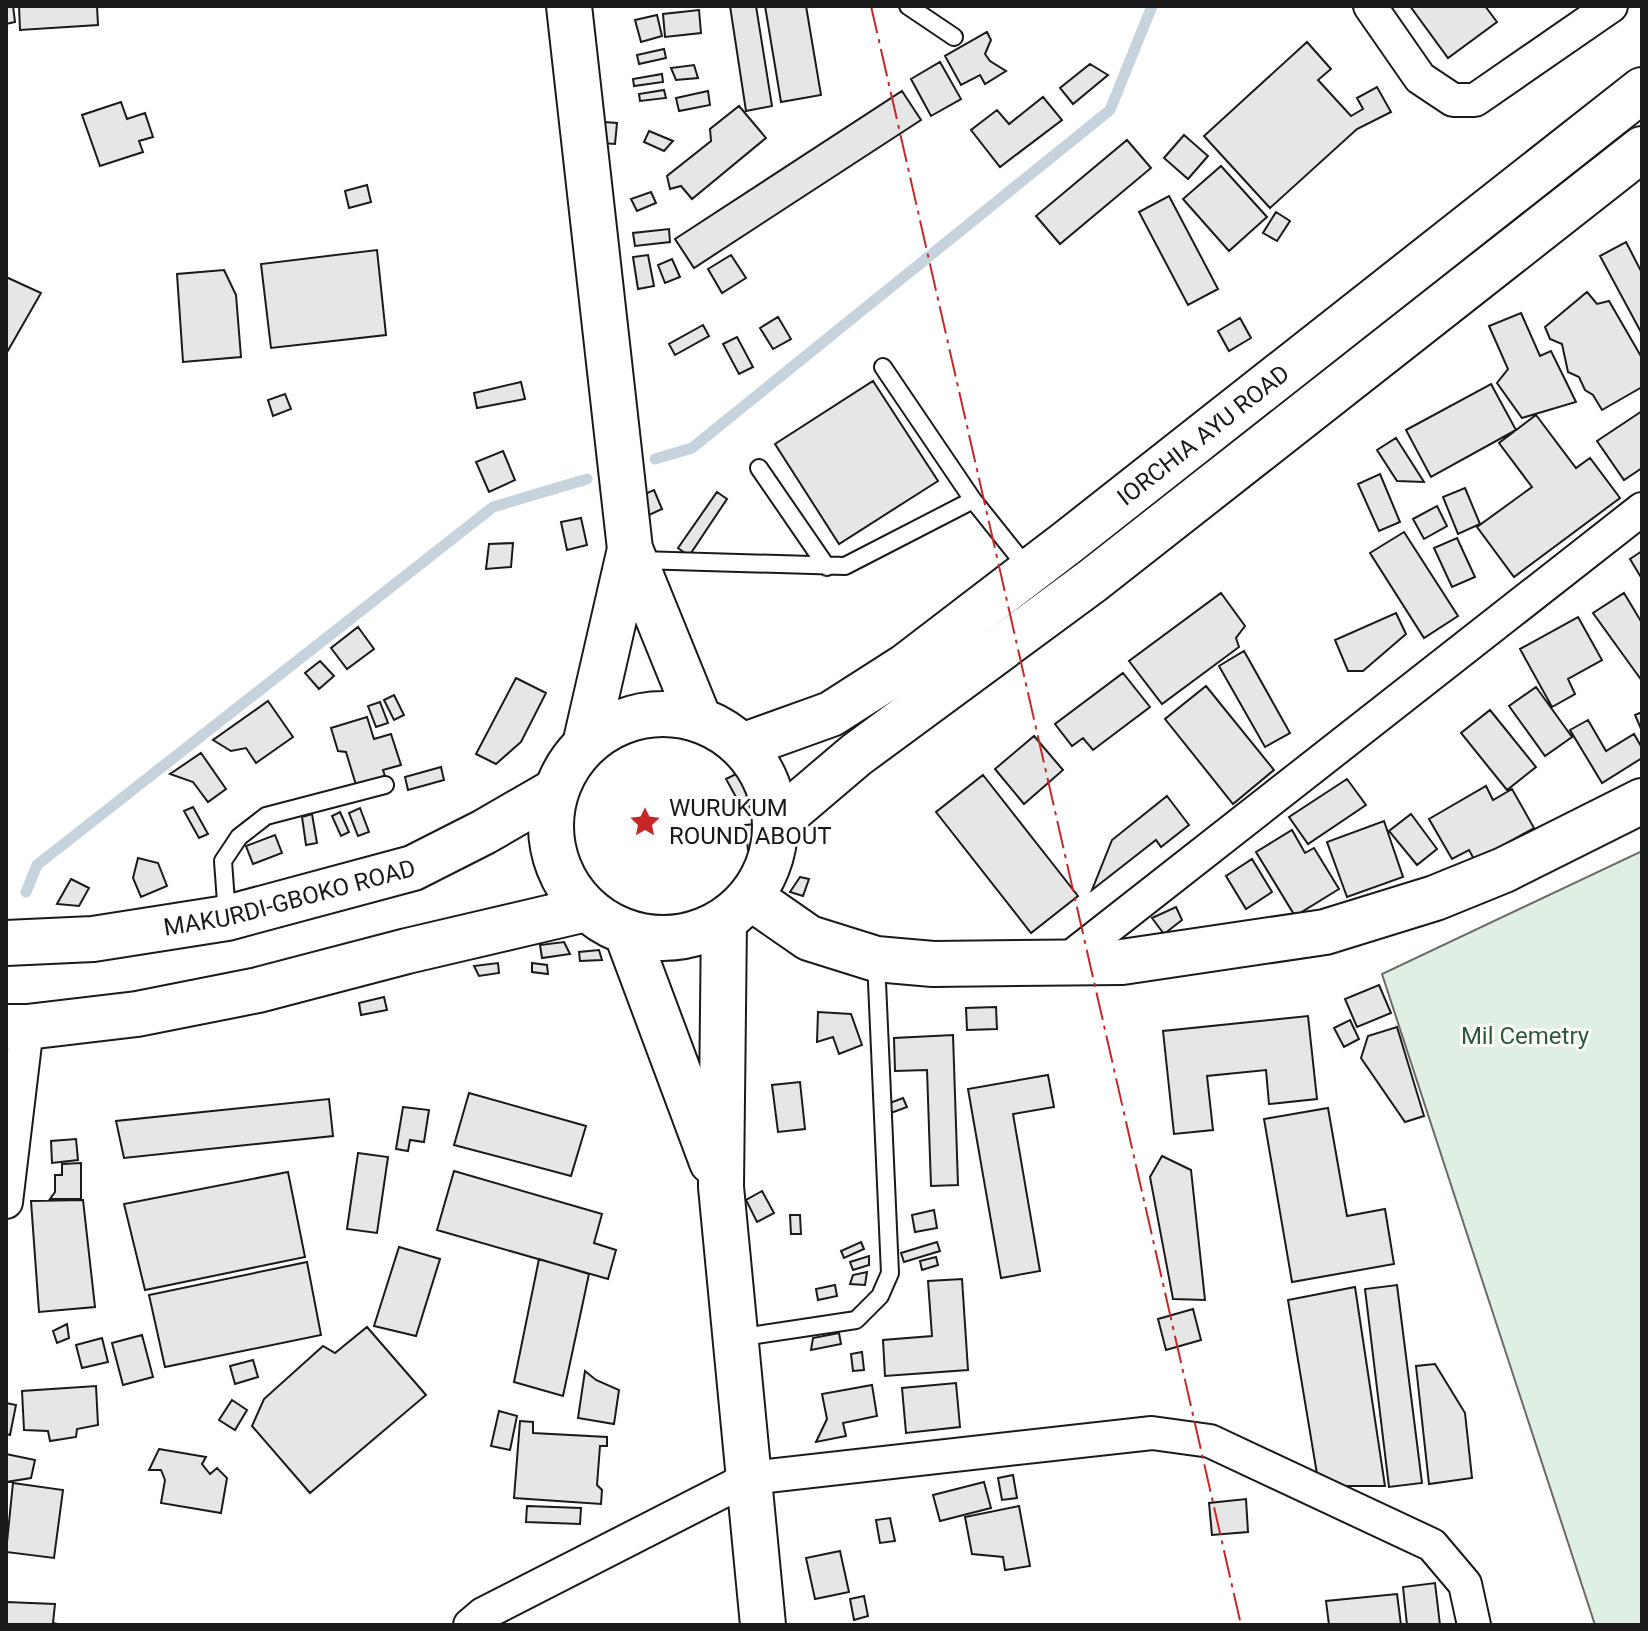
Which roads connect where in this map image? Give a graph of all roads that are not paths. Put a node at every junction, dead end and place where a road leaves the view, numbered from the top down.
1 (569, 6) edge
2 (908, 6) edge
3 (1370, 6) edge
4 (1611, 6) edge
5 (954, 37) dead end
6 (1642, 90) edge
7 (1642, 149) edge
8 (883, 367) dead end
9 (759, 468) dead end
10 (973, 500) junction
11 (1642, 509) edge
12 (632, 554) junction
13 (827, 567) junction
14 (1030, 571) junction
15 (699, 719) junction
16 (585, 745) junction
17 (742, 746) junction
18 (385, 785) dead end
19 (555, 791) junction
20 (1642, 801) edge
21 (776, 823) junction
22 (586, 909) junction
23 (737, 909) junction
24 (227, 918) junction
25 (627, 934) junction
26 (6, 943) edge
27 (876, 959) junction
28 (1063, 963) junction
29 (16, 1027) edge
30 (721, 1187) junction
31 (6, 1202) edge
32 (735, 1338) junction
33 (749, 1478) junction
34 (764, 1623) edge
35 (470, 1625) edge
36 (1474, 1625) edge

1 - 12 main road
2 - 5 lane
3 - 4 street
6 - 14 main road, IORCHIA AYU ROAD
7 - 21 main road
8 - 10 lane
9 - 13 lane
10 - 13 lane
10 - 14 lane
11 - 28 street
12 - 13 lane
12 - 15 main road
12 - 16 main road
14 - 17 main road, IORCHIA AYU ROAD
15 - 16 main road
15 - 17 main road
16 - 19 main road
17 - 21 main road
18 - 24 lane
19 - 22 main road
19 - 24 main road, MAKURDI-GBOKO ROAD
20 - 28 main road
21 - 23 main road
22 - 25 main road
22 - 29 main road
23 - 25 main road
23 - 27 main road
23 - 30 main road
24 - 26 main road, MAKURDI-GBOKO ROAD
25 - 30 main road
27 - 28 main road
27 - 32 lane
29 - 31 street
30 - 32 main road
32 - 33 main road
33 - 34 main road
33 - 35 street
33 - 36 street

